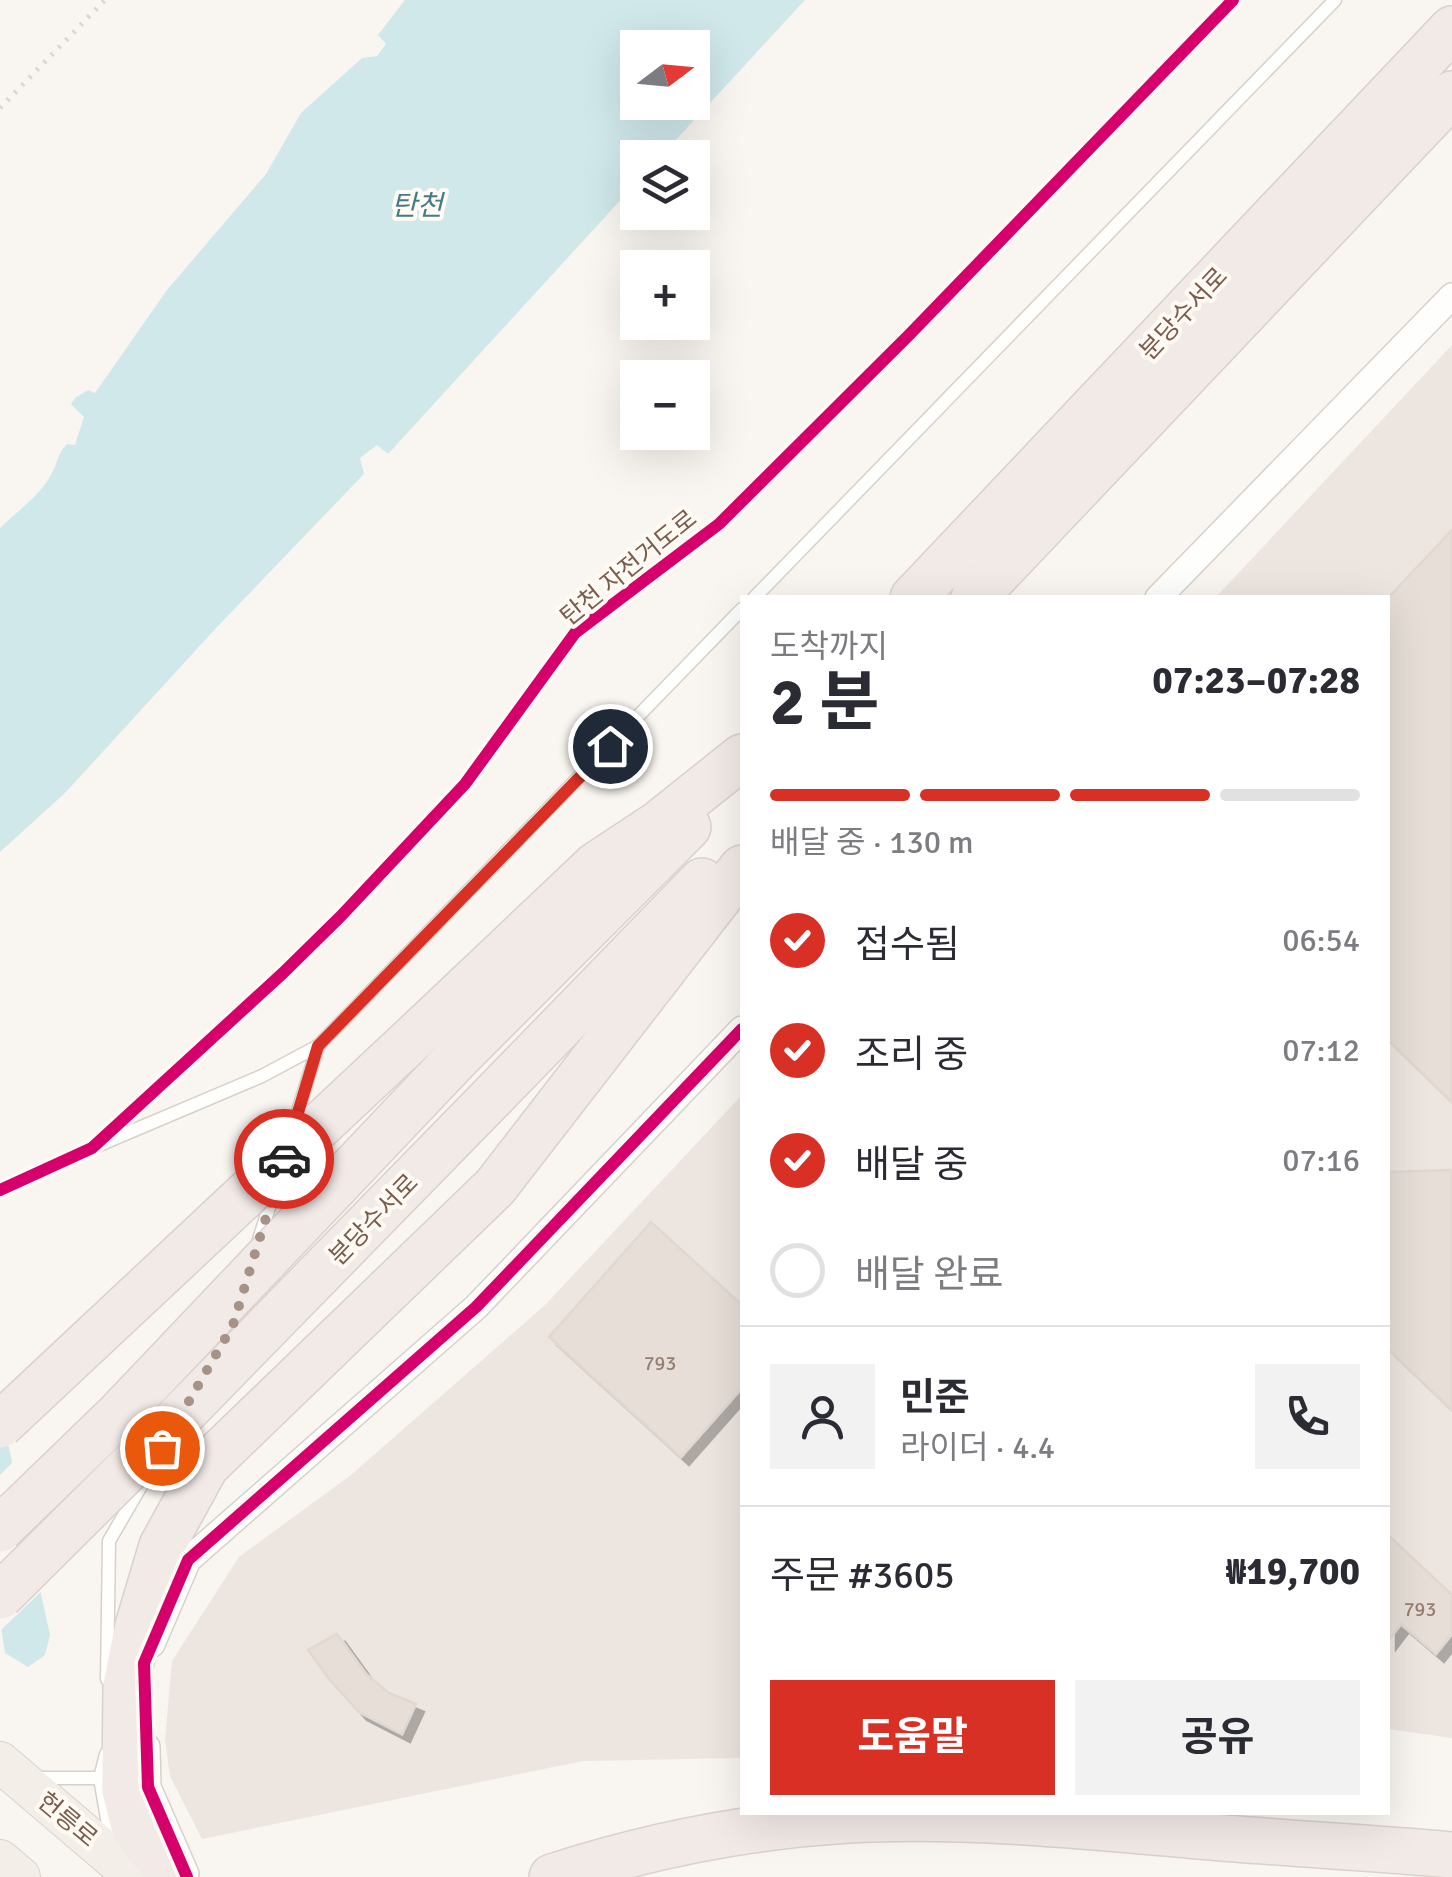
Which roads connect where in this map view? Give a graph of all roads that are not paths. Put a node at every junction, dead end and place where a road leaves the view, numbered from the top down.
1 (1335, 0) edge
2 (1452, 29) edge
3 (1452, 94) edge
4 (1452, 296) edge
5 (757, 595) edge
6 (917, 595) edge
7 (977, 595) edge
8 (1161, 595) edge
9 (740, 612) edge
10 (740, 758) edge
11 (740, 775) edge
12 (740, 840) edge
13 (740, 871) edge
14 (740, 1030) edge
15 (318, 1046) junction
16 (92, 1148) dead end
17 (238, 1306) dead end
18 (214, 1358) dead end
19 (0, 1426) edge
20 (0, 1530) edge
21 (0, 1596) edge
22 (107, 1697) dead end
23 (106, 1736) dead end
24 (10, 1770) edge
25 (100, 1778) junction
26 (1133, 1830) junction
27 (1452, 1855) edge
28 (0, 1860) edge
29 (124, 1868) edge
30 (20, 1877) edge
31 (172, 1877) edge
32 (187, 1877) edge
33 (552, 1877) edge
34 (1355, 1877) edge

1 - 5 lane
2 - 6 highway, 분당수서로
3 - 7 highway, 분당수서로
4 - 8 street
9 - 15 lane
10 - 19 highway, bridge
11 - 20 highway, 분당수서로, bridge
12 - 21 highway, 분당수서로, bridge
13 - 31 highway
14 - 32 street
15 - 16 lane
15 - 17 lane
18 - 22 lane
23 - 25 lane
24 - 25 lane
24 - 29 main road, 헌릉로
25 - 29 lane
26 - 27 highway
26 - 33 highway
26 - 34 highway
28 - 30 main road

